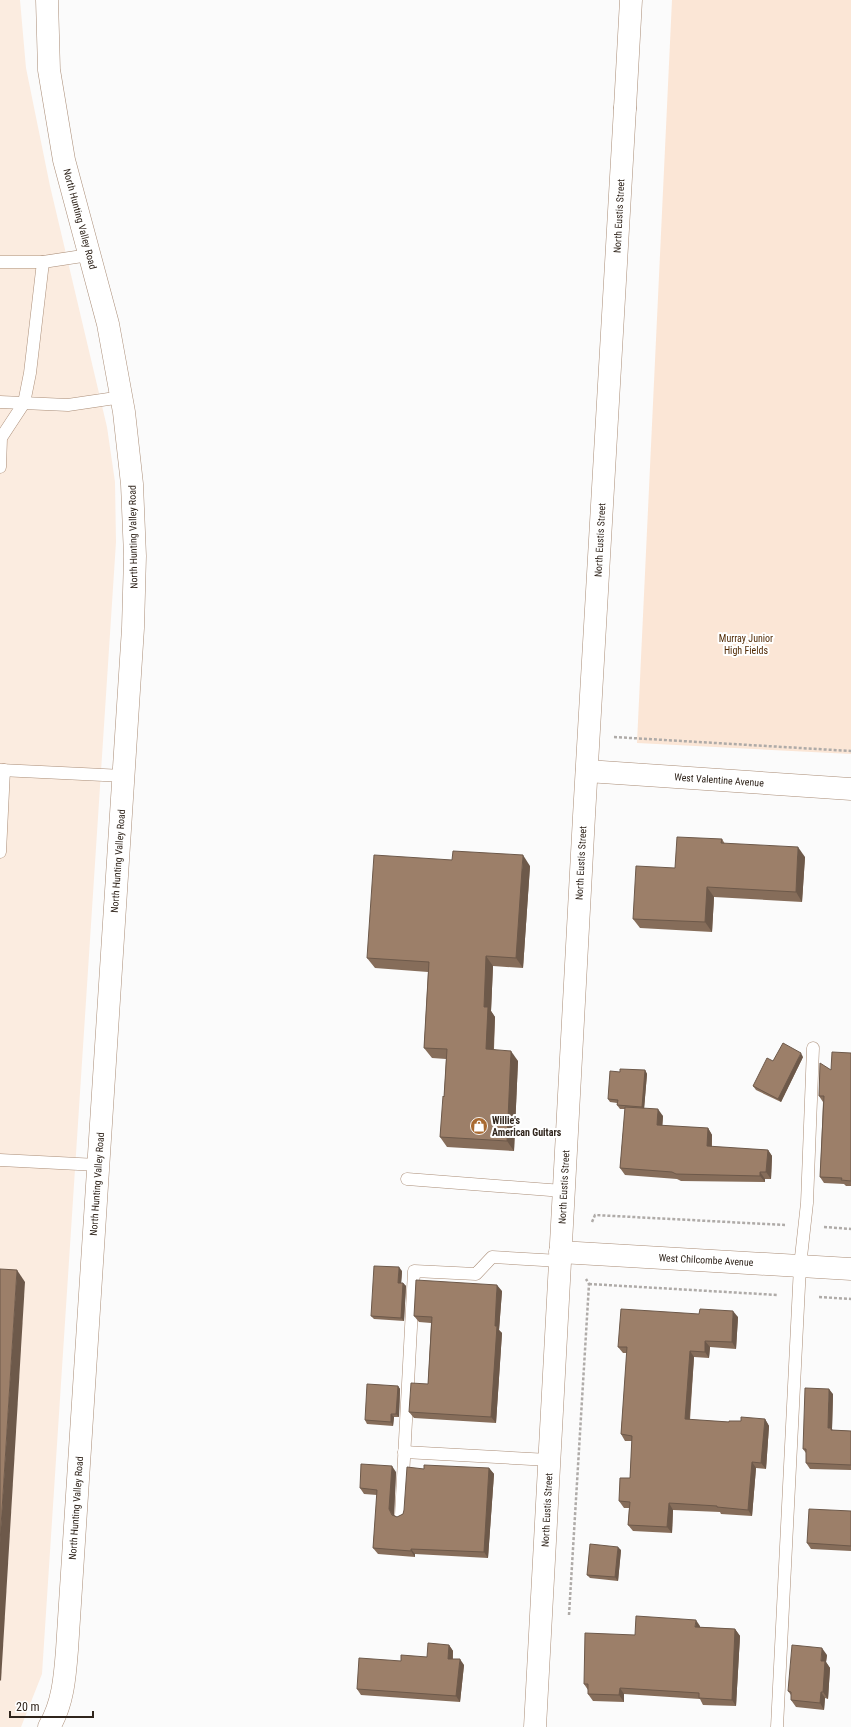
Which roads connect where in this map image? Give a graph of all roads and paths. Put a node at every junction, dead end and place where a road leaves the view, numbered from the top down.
1 (47, 0) edge
2 (631, 0) edge
3 (89, 254) junction
4 (0, 262) edge
5 (43, 262) junction
6 (122, 397) junction
7 (0, 402) edge
8 (24, 403) junction
9 (0, 468) edge
10 (610, 737) dead end
11 (851, 751) edge
12 (2, 770) edge
13 (587, 771) junction
14 (124, 776) junction
15 (851, 789) edge
16 (0, 852) edge
17 (813, 1048) dead end
18 (0, 1160) edge
19 (98, 1165) junction
20 (407, 1179) dead end
21 (563, 1191) junction
22 (592, 1222) dead end
23 (804, 1226) junction
24 (851, 1229) edge
25 (560, 1256) junction
26 (800, 1266) junction
27 (851, 1269) edge
28 (583, 1273) dead end
29 (588, 1284) junction
30 (799, 1296) junction
31 (851, 1299) edge
32 (404, 1452) junction
33 (549, 1460) junction
34 (401, 1515) edge
35 (568, 1616) dead end
36 (49, 1727) edge
37 (535, 1727) edge
38 (778, 1727) edge

1 - 3 street, North Hunting Valley Road
2 - 13 street, North Eustis Street
3 - 5 lane
3 - 6 street, North Hunting Valley Road
4 - 5 lane
5 - 8 lane
6 - 8 lane
6 - 14 street, North Hunting Valley Road
7 - 8 lane
8 - 9 lane
10 - 11 path
12 - 14 lane
12 - 16 lane
13 - 15 street, West Valentine Avenue
13 - 21 street, North Eustis Street
14 - 19 street, North Hunting Valley Road
17 - 23 lane
18 - 19 lane
19 - 36 street, North Hunting Valley Road
20 - 21 lane
21 - 25 street, North Eustis Street
22 - 23 path
23 - 24 path
23 - 26 lane
25 - 26 street, West Chilcombe Avenue
25 - 32 lane
25 - 33 street, North Eustis Street
26 - 27 street, West Chilcombe Avenue
26 - 30 lane
28 - 29 path
29 - 30 path
29 - 35 path
30 - 31 path
30 - 38 lane
32 - 33 lane
32 - 34 lane
33 - 37 street, North Eustis Street

